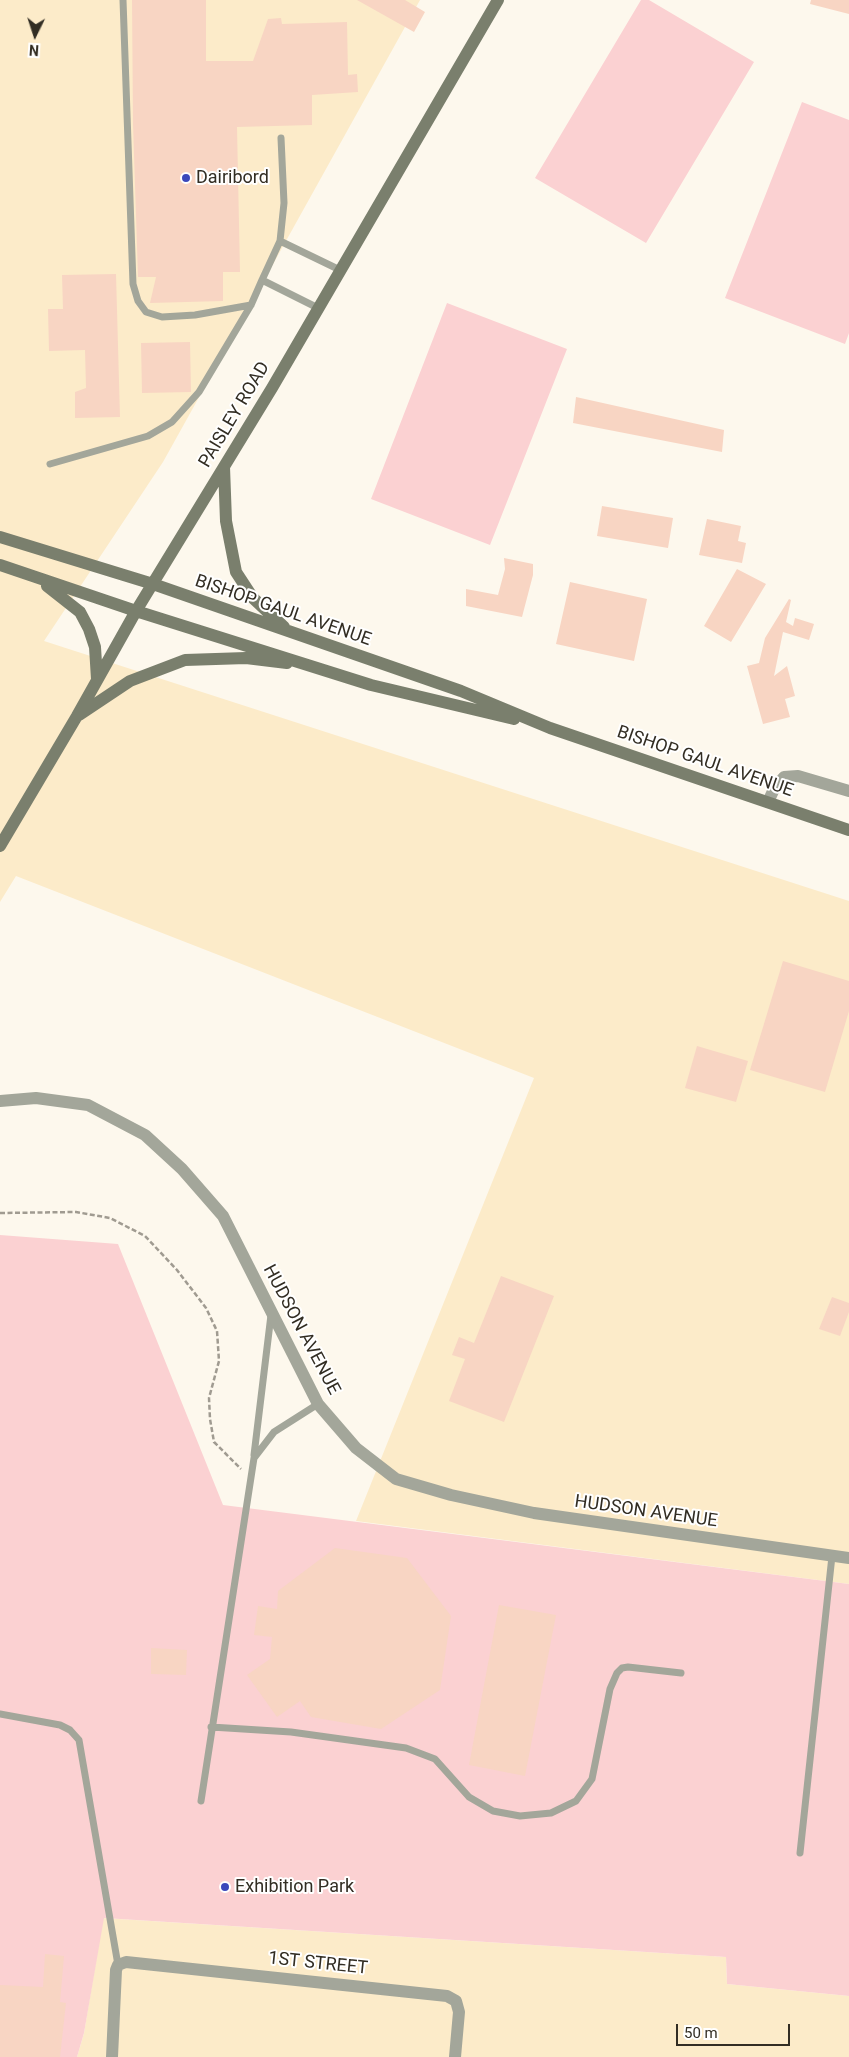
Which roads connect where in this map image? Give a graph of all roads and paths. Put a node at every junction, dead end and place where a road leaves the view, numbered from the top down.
1 (123, 0) edge
2 (498, 0) edge
3 (281, 138) dead end
4 (280, 240) junction
5 (340, 270) junction
6 (262, 280) junction
7 (251, 305) junction
8 (318, 308) junction
9 (50, 464) dead end
10 (224, 467) junction
11 (0, 537) edge
12 (0, 564) edge
13 (37, 578) junction
14 (152, 584) junction
15 (136, 611) junction
16 (292, 634) junction
17 (322, 668) junction
18 (97, 680) junction
19 (77, 716) junction
20 (550, 728) junction
21 (849, 792) edge
22 (768, 802) junction
23 (849, 830) edge
24 (0, 846) edge
25 (0, 1101) edge
26 (0, 1213) edge
27 (271, 1315) junction
28 (318, 1404) junction
29 (254, 1458) junction
30 (249, 1477) junction
31 (832, 1556) junction
32 (849, 1558) edge
33 (680, 1673) dead end
34 (0, 1714) edge
35 (211, 1727) junction
36 (201, 1800) dead end
37 (800, 1853) dead end
38 (118, 1964) junction
39 (112, 2057) edge
40 (455, 2057) edge

1 - 7 lane
2 - 5 main road, PAISLEY ROAD
3 - 4 lane
4 - 5 lane
4 - 6 lane
5 - 8 main road, PAISLEY ROAD
6 - 7 lane
6 - 8 lane
7 - 9 lane
8 - 10 main road, PAISLEY ROAD
10 - 14 main road, PAISLEY ROAD
10 - 16 main road
11 - 14 main road, BISHOP GAUL AVENUE
12 - 13 main road, BISHOP GAUL AVENUE
13 - 15 main road, BISHOP GAUL AVENUE
13 - 18 main road
14 - 15 main road, PAISLEY ROAD
14 - 16 main road, BISHOP GAUL AVENUE
15 - 17 main road, BISHOP GAUL AVENUE
15 - 18 main road, PAISLEY ROAD
16 - 20 main road, BISHOP GAUL AVENUE
17 - 19 main road
17 - 20 main road, BISHOP GAUL AVENUE
18 - 19 main road, PAISLEY ROAD
19 - 24 main road, PAISLEY ROAD
20 - 22 main road, BISHOP GAUL AVENUE
21 - 22 street
22 - 23 main road, BISHOP GAUL AVENUE
25 - 27 street, HUDSON AVENUE
26 - 30 path
27 - 28 street, HUDSON AVENUE
27 - 29 lane
28 - 29 lane
28 - 31 street, HUDSON AVENUE
29 - 30 lane
30 - 35 lane
31 - 32 street, HUDSON AVENUE
31 - 37 lane
33 - 35 lane
34 - 38 lane
35 - 36 lane
38 - 39 street
38 - 40 street, 1ST STREET

